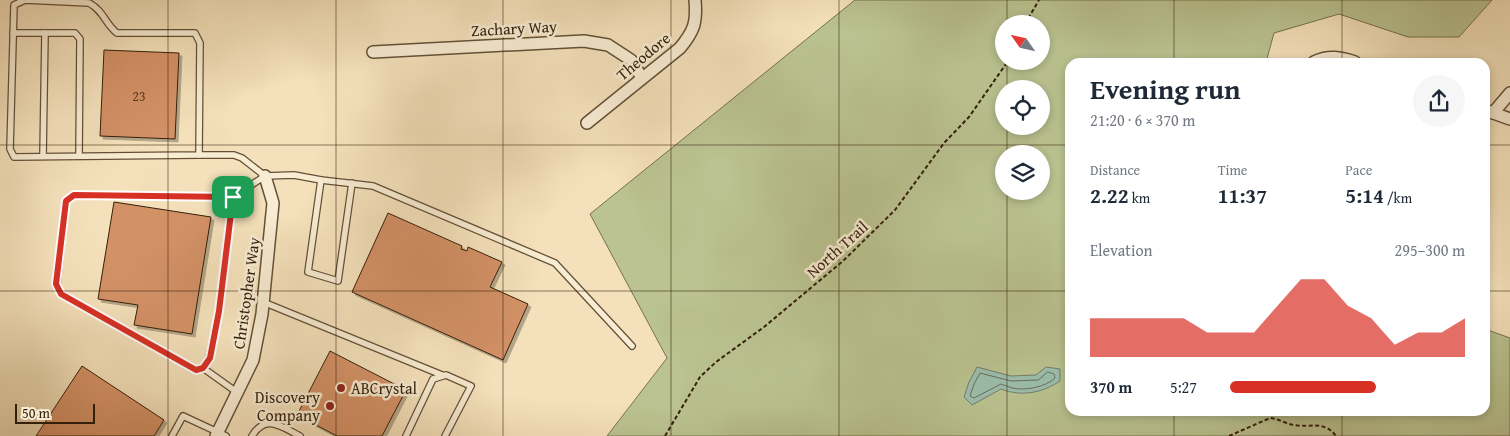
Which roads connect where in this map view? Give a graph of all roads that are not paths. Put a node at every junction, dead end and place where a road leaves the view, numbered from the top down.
1 (695, 0) edge
2 (13, 33) junction
3 (45, 33) junction
4 (373, 52) dead end
5 (1326, 58) edge
6 (1340, 58) edge
7 (642, 78) junction
8 (1510, 93) edge
9 (1490, 111) edge
10 (1490, 112) edge
11 (1510, 119) edge
12 (587, 123) dead end
13 (199, 155) junction
14 (43, 156) junction
15 (79, 156) junction
16 (265, 176) junction
17 (322, 180) junction
18 (352, 183) junction
19 (233, 197) junction
20 (263, 302) junction
21 (632, 346) dead end
22 (203, 368) junction
23 (442, 375) junction
24 (238, 393) junction
25 (220, 435) edge
26 (172, 436) edge
27 (252, 436) edge
28 (300, 436) edge
29 (406, 436) edge
30 (446, 436) edge

1 - 7 street, Theodore
2 - 3 lane
2 - 13 lane
2 - 14 lane
3 - 14 lane
3 - 15 lane
4 - 7 street, Zachary Way
5 - 6 street
7 - 12 street, Theodore
8 - 9 street
10 - 11 street
13 - 15 lane
13 - 16 lane
14 - 15 lane
16 - 17 lane
16 - 19 lane
16 - 20 street, Christopher Way
17 - 18 lane
17 - 18 lane
18 - 21 lane
19 - 22 lane
19 - 22 lane
20 - 23 lane
20 - 24 street, Christopher Way
22 - 24 lane
23 - 29 lane
23 - 30 lane
24 - 25 street, Christopher Way
25 - 26 lane
27 - 28 lane

